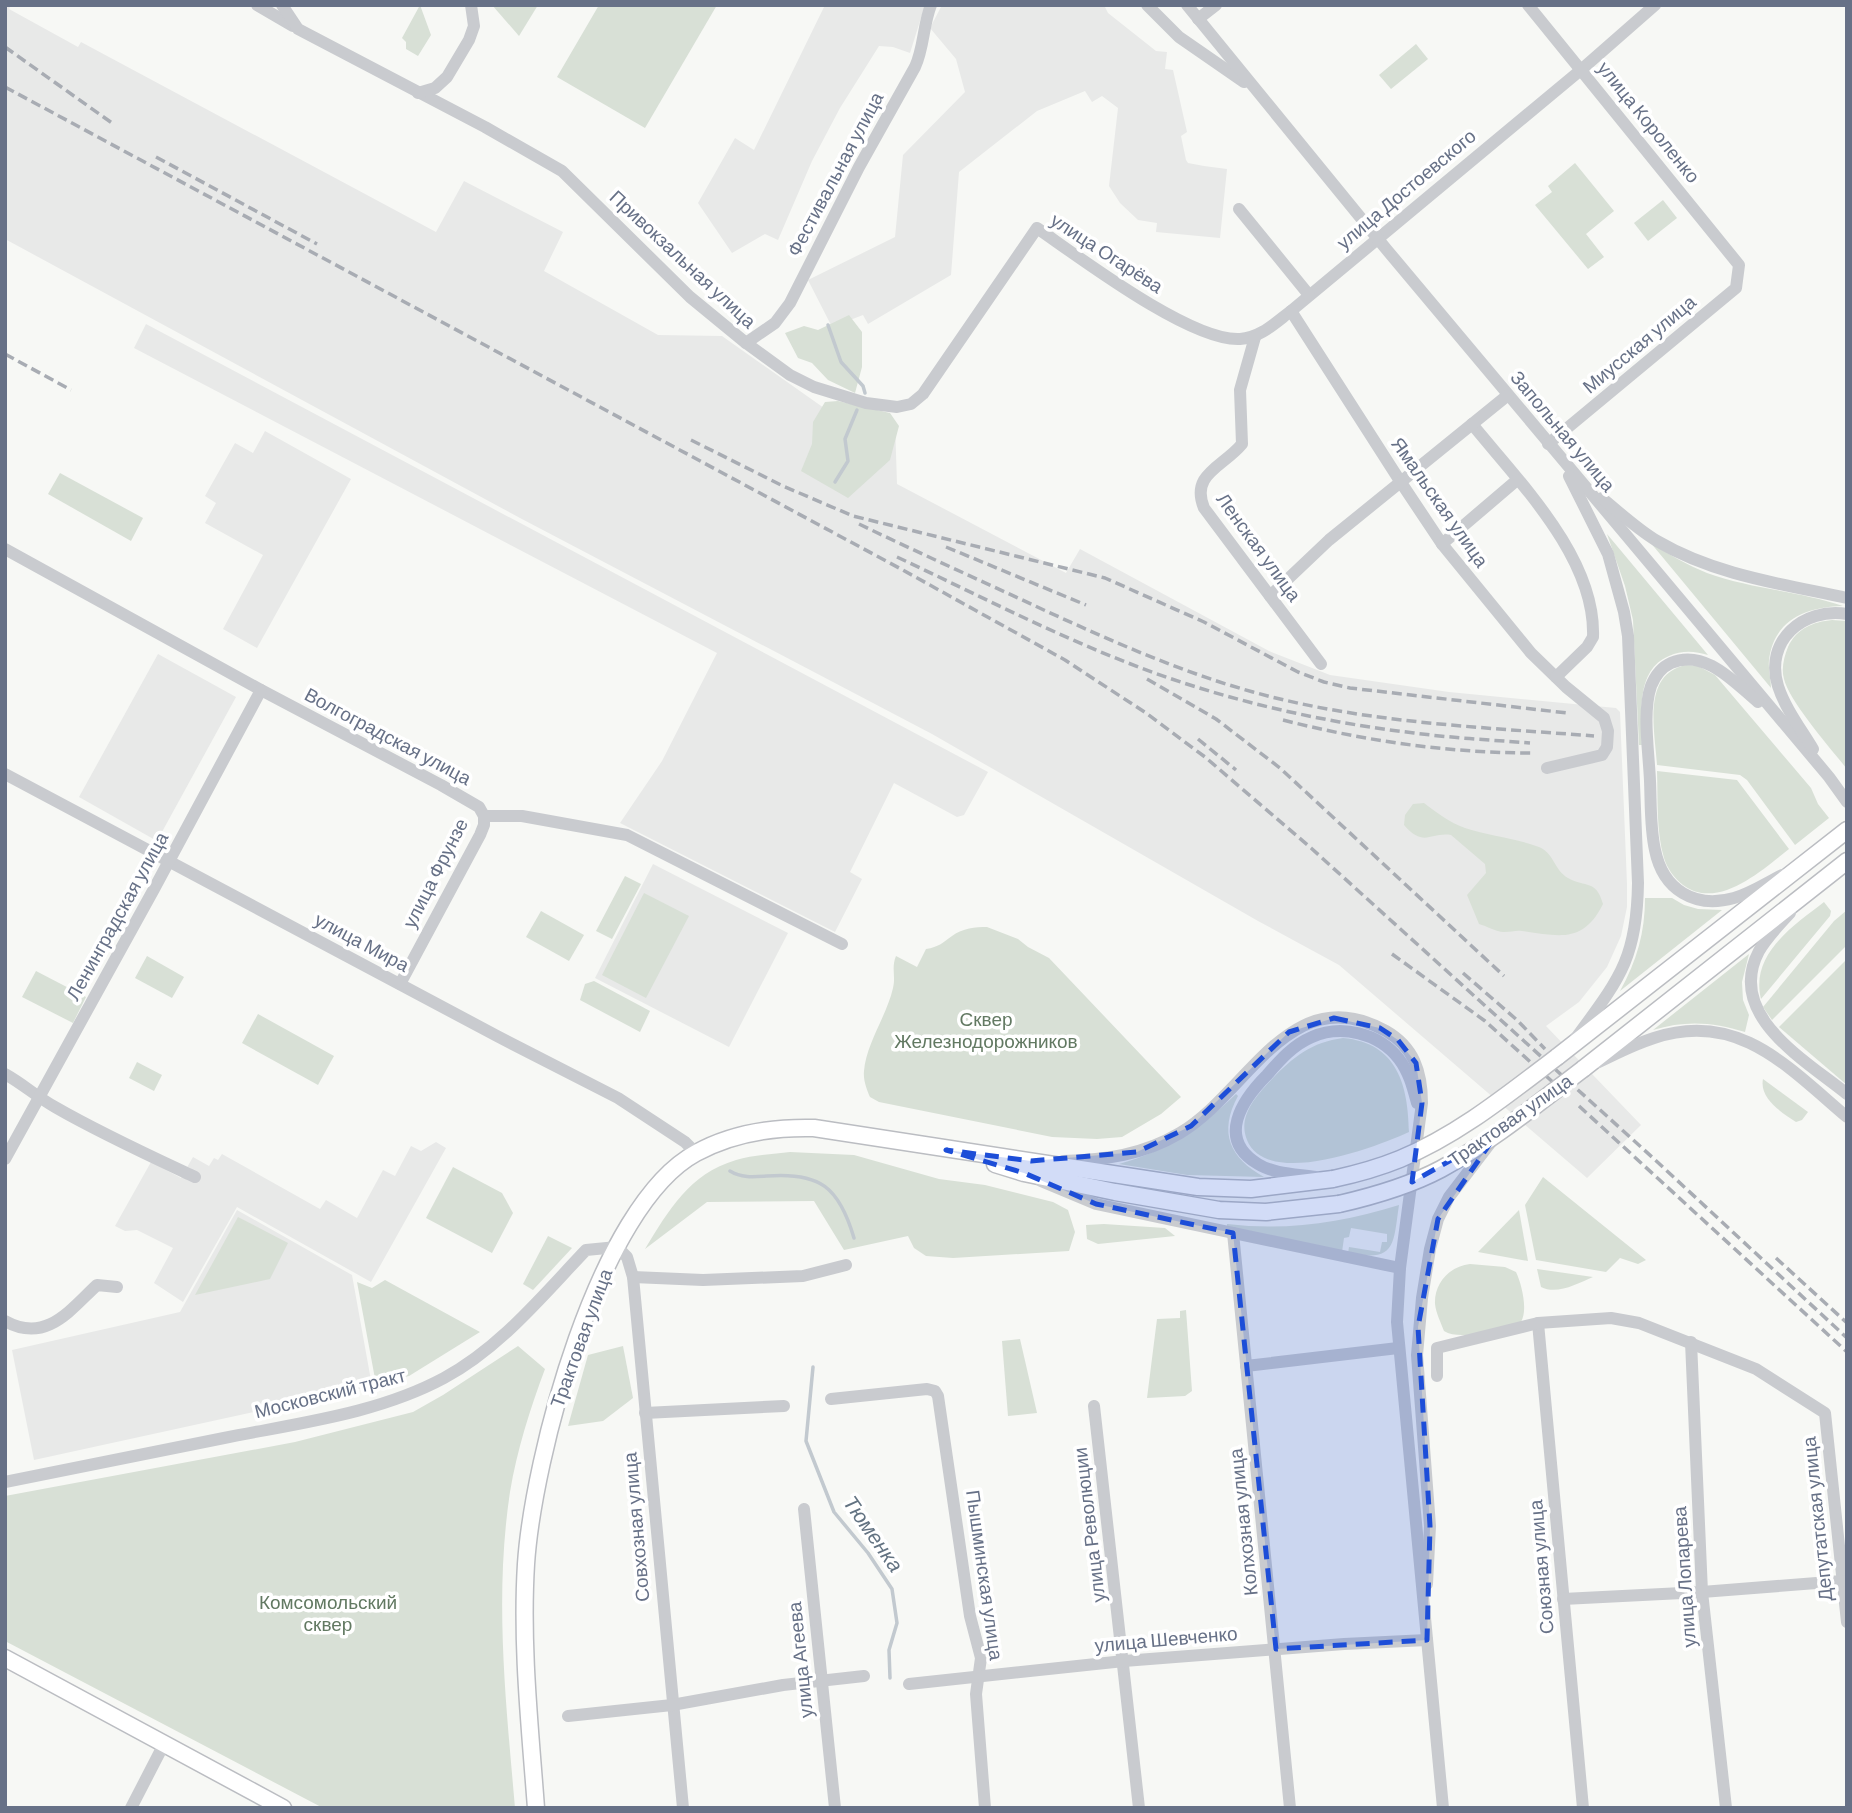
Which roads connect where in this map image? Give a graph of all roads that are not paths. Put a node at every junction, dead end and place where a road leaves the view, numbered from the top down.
1 (257, 5) edge
2 (282, 5) edge
3 (471, 5) edge
4 (931, 5) edge
5 (1147, 5) edge
6 (1187, 5) edge
7 (1216, 5) edge
8 (1528, 5) edge
9 (1656, 5) edge
10 (1198, 19) junction
11 (298, 29) junction
12 (1582, 69) junction
13 (1255, 90) junction
14 (418, 93) junction
15 (1239, 209) dead end
16 (1377, 238) junction
17 (1739, 265) joint
18 (1309, 295) junction
19 (1291, 311) junction
20 (1255, 337) junction
21 (746, 343) junction
22 (1508, 396) junction
23 (897, 407) joint
24 (1472, 424) junction
25 (1548, 443) junction
26 (1559, 457) junction
27 (1517, 480) junction
28 (1399, 481) junction
29 (1579, 481) junction
30 (1442, 544) junction
31 (5, 549) edge
32 (1270, 596) junction
33 (1847, 598) edge
34 (1847, 614) edge
35 (1321, 664) dead end
36 (1556, 677) junction
37 (261, 690) junction
38 (1788, 728) junction
39 (1547, 768) dead end
40 (5, 774) edge
41 (1829, 777) junction
42 (1844, 799) edge
43 (484, 816) junction
44 (1847, 830) edge
45 (169, 861) junction
46 (1847, 861) edge
47 (1797, 867) junction
48 (1814, 886) junction
49 (842, 944) dead end
50 (400, 984) junction
51 (1567, 1049) junction
52 (1583, 1069) junction
53 (5, 1074) edge
54 (1847, 1094) edge
55 (38, 1096) junction
56 (1845, 1115) edge
57 (1420, 1121) junction
58 (1496, 1135) junction
59 (696, 1153) junction
60 (5, 1159) edge
61 (1028, 1167) junction
62 (195, 1177) dead end
63 (1333, 1180) junction
64 (1234, 1233) junction
65 (617, 1247) junction
66 (846, 1265) dead end
67 (1400, 1268) junction
68 (633, 1277) junction
69 (117, 1287) dead end
70 (5, 1321) edge
71 (1538, 1323) junction
72 (1691, 1342) junction
73 (1398, 1348) junction
74 (1246, 1366) junction
75 (1437, 1376) dead end
76 (831, 1399) dead end
77 (784, 1406) dead end
78 (1094, 1406) dead end
79 (645, 1413) junction
80 (5, 1482) edge
81 (804, 1509) dead end
82 (1842, 1581) junction
83 (1702, 1592) junction
84 (1563, 1599) junction
85 (1424, 1615) junction
86 (1847, 1622) edge
87 (1427, 1640) junction
88 (1276, 1649) junction
89 (5, 1658) edge
90 (1124, 1661) junction
91 (864, 1676) dead end
92 (978, 1678) junction
93 (822, 1681) junction
94 (909, 1684) dead end
95 (672, 1705) junction
96 (568, 1716) dead end
97 (164, 1744) junction
98 (131, 1808) edge
99 (283, 1808) edge
100 (536, 1808) edge
101 (682, 1808) edge
102 (835, 1808) edge
103 (985, 1808) edge
104 (1139, 1808) edge
105 (1290, 1808) edge
106 (1443, 1808) edge
107 (1583, 1808) edge
108 (1726, 1808) edge

1 - 11 street
2 - 11 street
3 - 14 street
4 - 21 street, Фестивальная улица
5 - 13 street, Запольная улица
6 - 10 street, Запольная улица
7 - 10 street
8 - 12 street, улица Короленко
9 - 12 street, улица Достоевского
10 - 13 street, Запольная улица
11 - 14 street
12 - 16 street, улица Достоевского
12 - 17 street, улица Короленко
13 - 16 street, Запольная улица
14 - 21 street, Привокзальная улица
15 - 18 street
16 - 18 street, улица Достоевского
16 - 22 street, Запольная улица
17 - 25 street, Миусская улица
18 - 19 street, улица Достоевского
19 - 20 street, улица Достоевского
19 - 28 street, Ямальская улица
20 - 23 street, улица Огарёва
20 - 32 street, Ленская улица
21 - 23 street, Привокзальная улица
22 - 24 street
22 - 25 street, Запольная улица
24 - 27 street
24 - 28 street
25 - 26 street, Запольная улица
26 - 29 street, Запольная улица
26 - 51 street
27 - 30 street
27 - 36 street
28 - 30 street, Ямальская улица
28 - 32 street
29 - 33 street
29 - 38 street, Запольная улица
30 - 36 street, Ямальская улица
31 - 37 street, Волгоградская улица
32 - 35 street, Ленская улица
34 - 41 street
36 - 39 street, Ямальская улица
37 - 43 street, Волгоградская улица
37 - 45 street, Ленинградская улица
38 - 41 street, Запольная улица
38 - 47 street
40 - 45 street, улица Мира
41 - 42 street, Запольная улица
43 - 49 street
43 - 50 street, улица Фрунзе
44 - 47 main road, Трактовая улица
45 - 50 street, улица Мира
45 - 55 street, Ленинградская улица
46 - 48 main road, Трактовая улица
47 - 51 main road, Трактовая улица
48 - 52 main road, Трактовая улица
48 - 54 street
50 - 59 street, улица Мира
51 - 63 main road, Трактовая улица, bridge
52 - 56 street
52 - 58 main road, Трактовая улица, bridge
53 - 55 street
55 - 60 street, Ленинградская улица
55 - 62 street
57 - 61 street
57 - 63 street
57 - 67 street
58 - 61 main road, Трактовая улица, bridge
58 - 85 street
59 - 61 main road, Трактовая улица
59 - 65 main road, Трактовая улица
61 - 63 main road, Трактовая улица
61 - 64 street
64 - 67 street
64 - 74 street, Колхозная улица
65 - 68 street, Совхозная улица
65 - 80 street, Московский тракт
65 - 100 main road, Трактовая улица
66 - 68 street
67 - 73 street
68 - 79 street, Совхозная улица
69 - 70 street
71 - 72 street
71 - 75 street
71 - 84 street, Союзная улица
72 - 82 street, Депутатская улица
72 - 83 street, улица Лопарева
73 - 74 street
73 - 85 street
74 - 88 street, Колхозная улица
76 - 92 street, Пышминская улица
77 - 79 street
78 - 90 street, улица Революции
79 - 95 street, Совхозная улица
81 - 93 street, улица Агеева
82 - 83 street
82 - 86 street, Депутатская улица
83 - 84 street
83 - 108 street, улица Лопарева
84 - 107 street, Союзная улица
85 - 87 street
87 - 88 street, улица Шевченко
87 - 106 street
88 - 90 street, улица Шевченко
88 - 105 street, Колхозная улица
89 - 97 main road
90 - 92 street, улица Шевченко
90 - 104 street, улица Революции
91 - 93 street
92 - 94 street, улица Шевченко
92 - 103 street, Пышминская улица
93 - 95 street
93 - 102 street, улица Агеева
95 - 96 street
95 - 101 street, Совхозная улица
97 - 98 street
97 - 99 main road

